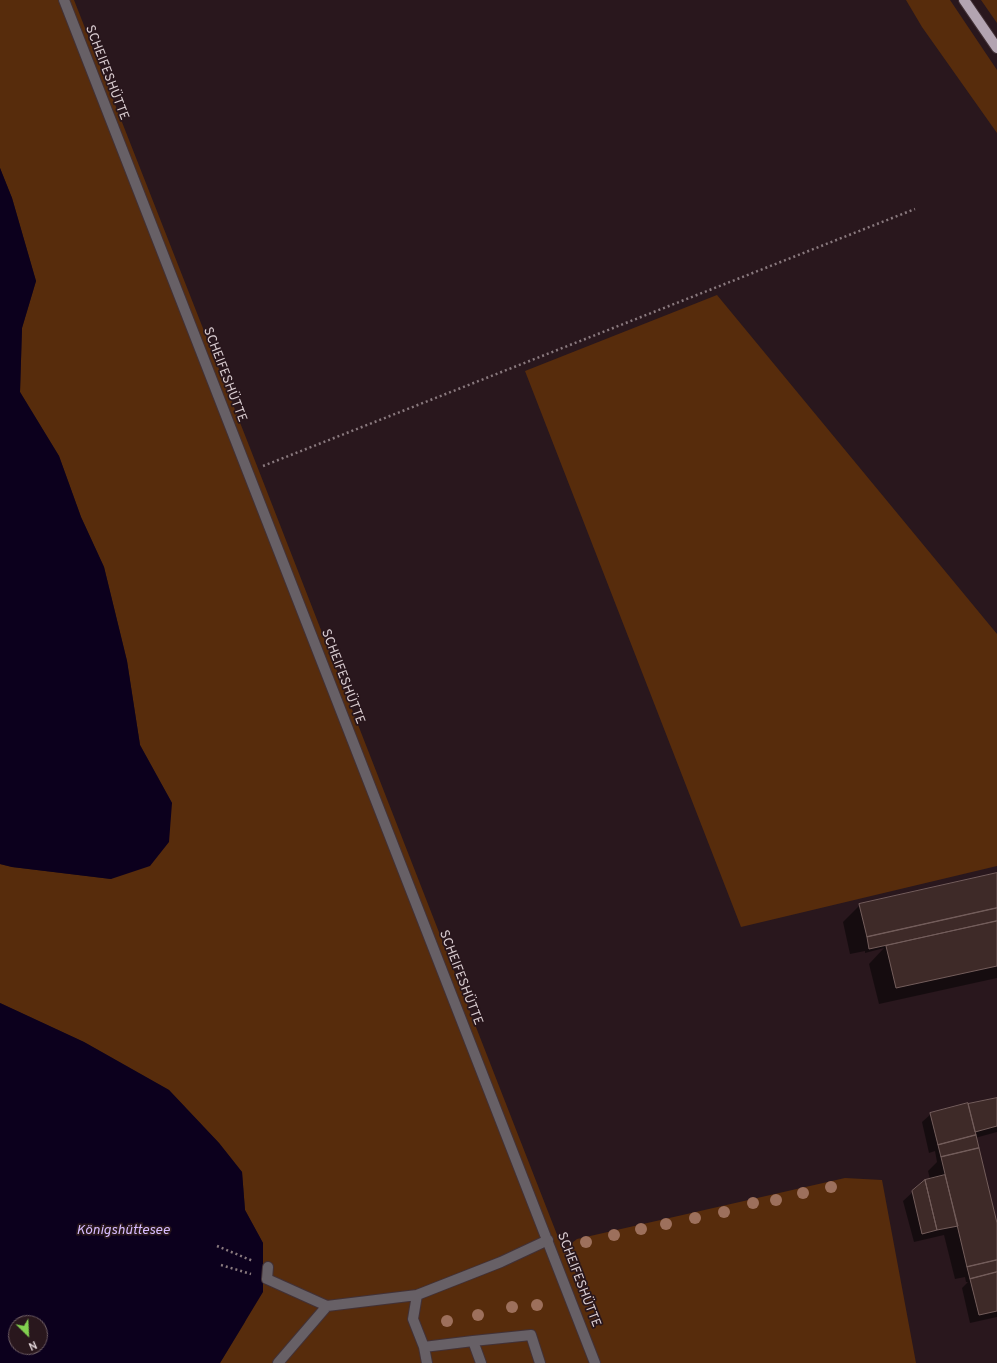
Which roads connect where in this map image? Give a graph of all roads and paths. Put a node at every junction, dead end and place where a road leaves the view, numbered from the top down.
1 (64, 0) edge
2 (964, 0) edge
3 (997, 48) edge
4 (915, 209) dead end
5 (248, 472) junction
6 (548, 1240) junction
7 (217, 1246) dead end
8 (221, 1265) dead end
9 (268, 1267) joint
10 (267, 1279) junction
11 (417, 1295) junction
12 (327, 1306) junction
13 (473, 1341) junction
14 (424, 1347) junction
15 (278, 1363) edge
16 (427, 1363) edge
17 (481, 1363) edge
18 (540, 1363) edge
19 (595, 1363) edge

1 - 5 street, SCHEIFESHÜTTE
2 - 3 main road
4 - 5 path
5 - 6 street, SCHEIFESHÜTTE
6 - 11 street
6 - 19 street, SCHEIFESHÜTTE
7 - 9 path
8 - 10 path
9 - 10 street
10 - 12 street
11 - 12 street
11 - 14 street
12 - 15 street
13 - 14 street
13 - 17 street
13 - 18 street
14 - 16 street

